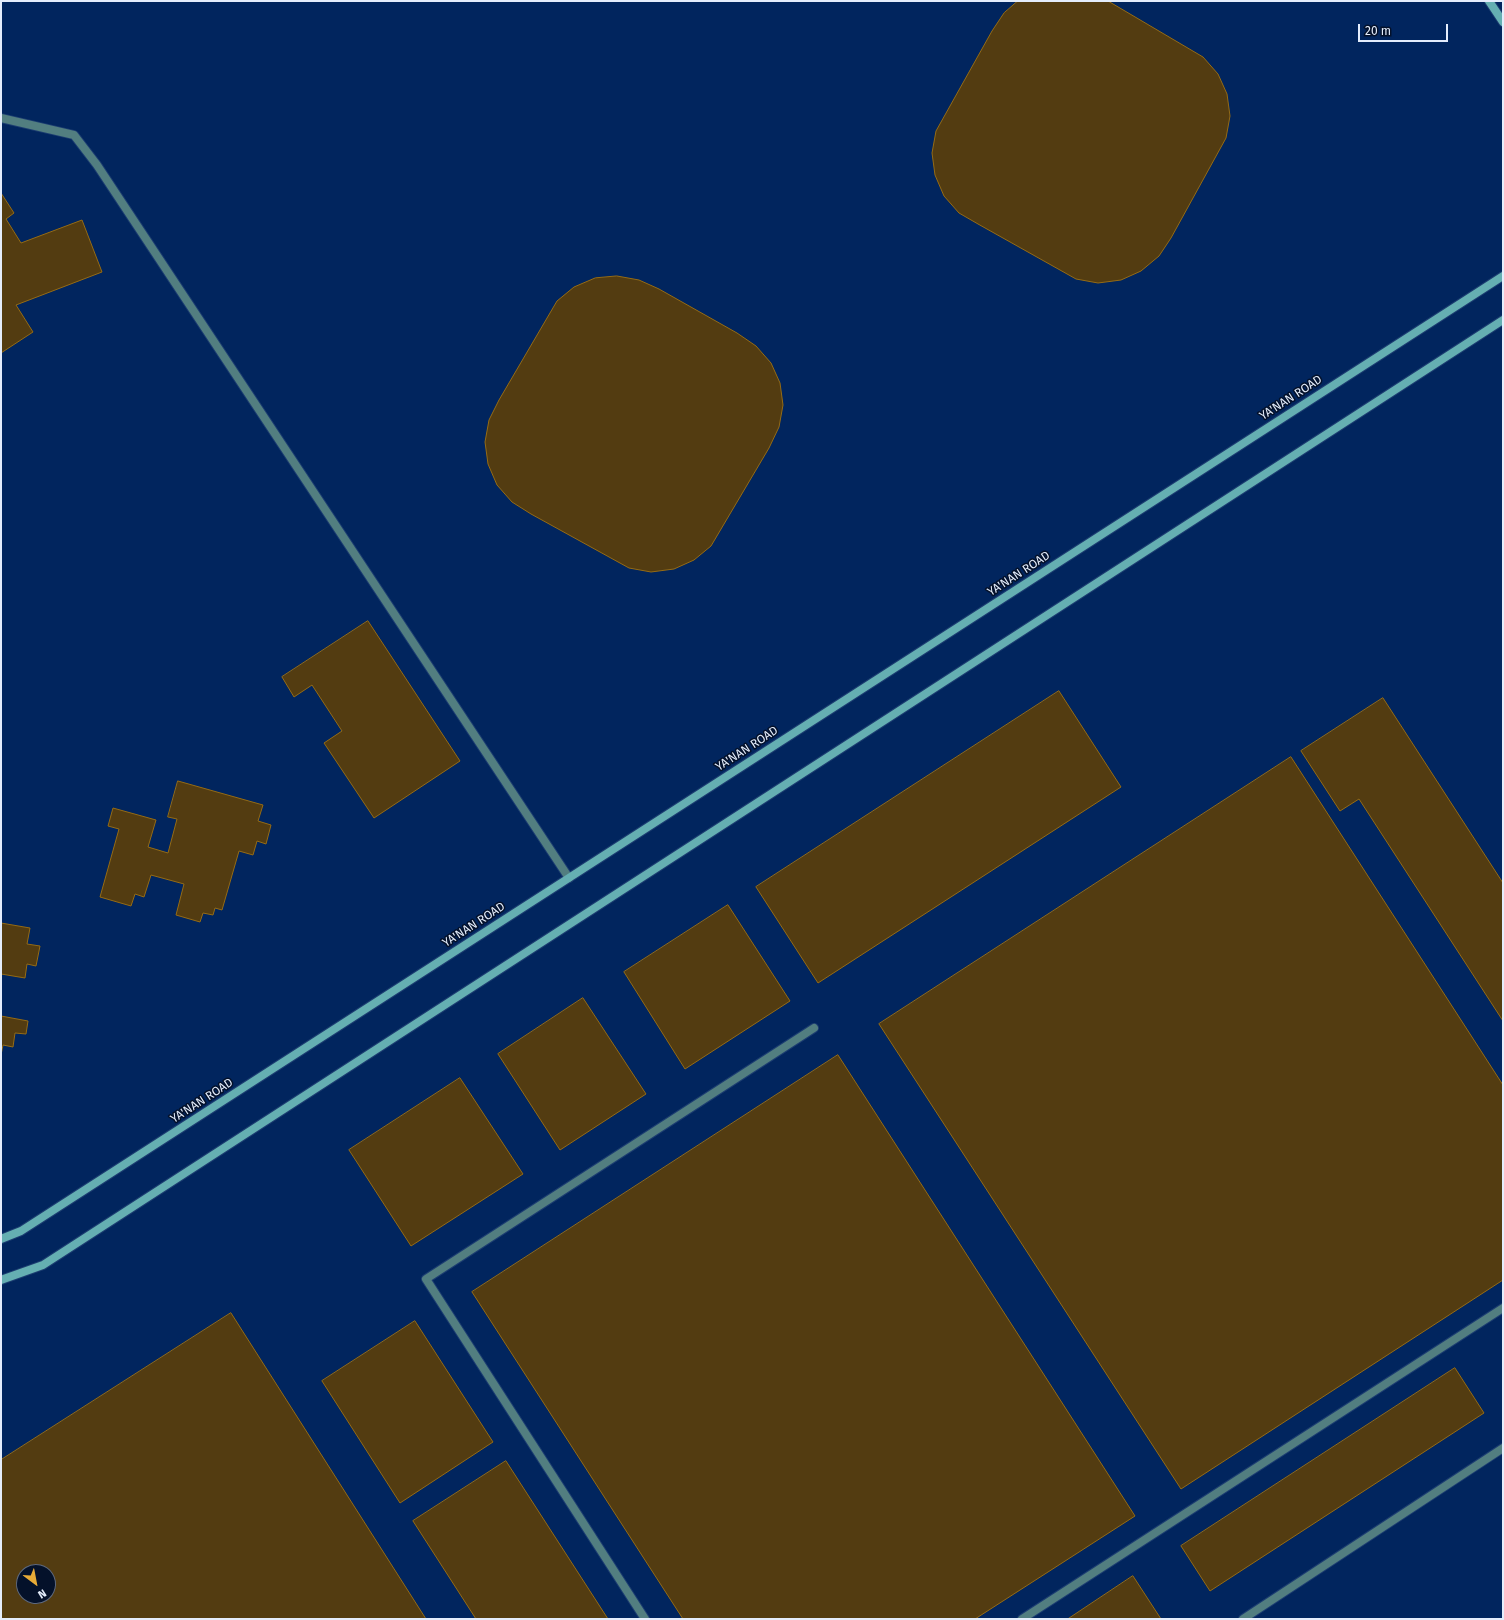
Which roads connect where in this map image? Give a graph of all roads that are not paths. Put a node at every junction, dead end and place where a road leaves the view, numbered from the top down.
1 (1489, 1) edge
2 (1503, 22) edge
3 (1, 118) edge
4 (1503, 276) edge
5 (1503, 320) edge
6 (569, 878) junction
7 (814, 1028) dead end
8 (1, 1239) edge
9 (1, 1280) edge
10 (1503, 1308) edge
11 (1503, 1448) edge
12 (646, 1619) edge
13 (1022, 1619) edge
14 (1243, 1619) edge

1 - 2 street
3 - 6 street
4 - 6 street, YA'NAN ROAD
5 - 9 street
6 - 8 street, YA'NAN ROAD
7 - 12 street
10 - 13 street
11 - 14 street

